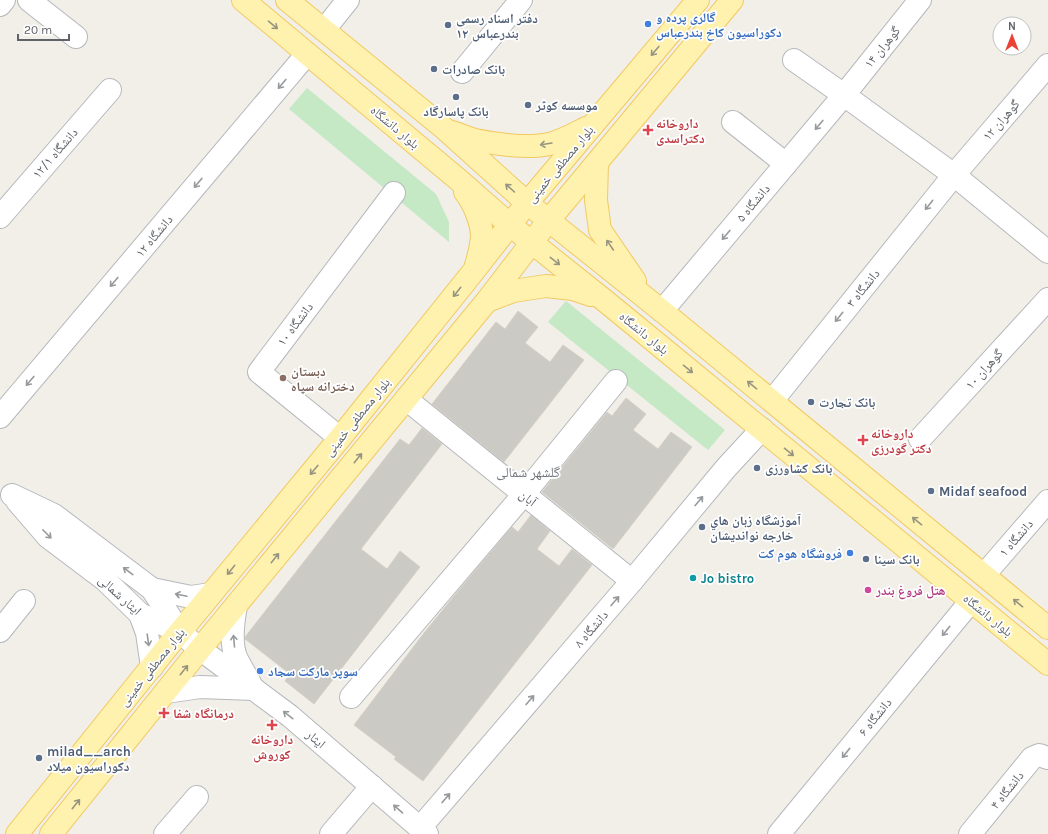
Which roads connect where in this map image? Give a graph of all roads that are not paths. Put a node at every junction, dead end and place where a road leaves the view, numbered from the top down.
1 (4, 0) edge
2 (29, 0) edge
3 (243, 0) edge
4 (287, 0) edge
5 (348, 0) edge
6 (521, 0) edge
7 (698, 0) edge
8 (732, 0) edge
9 (920, 0) edge
10 (0, 5) edge
11 (324, 30) junction
12 (76, 36) dead end
13 (307, 54) junction
14 (794, 60) dead end
15 (1048, 65) edge
16 (462, 72) dead end
17 (110, 90) dead end
18 (844, 95) junction
19 (733, 122) dead end
20 (594, 124) junction
21 (445, 129) junction
22 (597, 163) junction
23 (786, 164) junction
24 (444, 167) junction
25 (954, 175) junction
26 (394, 193) dead end
27 (527, 203) junction
28 (0, 217) edge
29 (549, 220) junction
30 (510, 226) junction
31 (532, 243) junction
32 (1048, 252) edge
33 (473, 272) junction
34 (601, 298) junction
35 (1048, 299) edge
36 (486, 302) junction
37 (655, 306) junction
38 (616, 381) dead end
39 (406, 399) junction
40 (772, 401) junction
41 (0, 417) edge
42 (762, 429) junction
43 (340, 438) junction
44 (920, 439) dead end
45 (6, 490) edge
46 (524, 494) junction
47 (1048, 501) edge
48 (984, 575) junction
49 (632, 581) junction
50 (152, 589) junction
51 (211, 594) junction
52 (24, 601) dead end
53 (971, 601) junction
54 (236, 606) junction
55 (140, 614) junction
56 (1048, 628) edge
57 (0, 630) edge
58 (180, 632) junction
59 (200, 649) junction
60 (1048, 664) edge
61 (152, 667) junction
62 (254, 689) junction
63 (166, 692) junction
64 (351, 697) dead end
65 (1048, 758) edge
66 (372, 786) junction
67 (196, 797) dead end
68 (424, 831) edge
69 (16, 834) edge
70 (52, 834) edge
71 (165, 834) edge
72 (331, 834) edge
73 (779, 834) edge
74 (970, 834) edge

1 - 10 street
2 - 12 street
3 -> 13 main road, بلوار دانشگاه
4 - 11 main road
5 - 11 street
6 - 16 street
7 -> 20 main road, بلوار مصطفی خمینی
8 - 22 main road, بلوار مصطفی خمینی
9 - 18 street, گوهران ۱۴
11 - 21 main road
13 - 24 main road, بلوار دانشگاه
13 -> 41 street, دانشگاه ۱۲
14 - 18 street
15 - 25 street, گوهران ۱۲
17 - 28 street, دانشگاه ۱۲/۱
18 -> 23 street, دانشگاه ۵
18 - 25 street
19 - 23 street
20 -> 21 main road
20 - 27 main road, بلوار مصطفی خمینی
27 -> 21 main road
22 - 29 main road, بلوار مصطفی خمینی
37 -> 22 main road
23 -> 37 street, دانشگاه ۵
24 - 30 main road, بلوار دانشگاه
24 - 33 main road
25 - 32 street
25 -> 40 street, دانشگاه ۳
26 - 43 street, دانشگاه ۱۰
27 - 29 main road
27 - 30 main road, بلوار مصطفی خمینی
29 - 31 main road, بلوار مصطفی خمینی
29 - 37 main road
30 - 31 main road, بلوار دانشگاه
30 - 33 main road, بلوار مصطفی خمینی
31 -> 34 main road, بلوار دانشگاه
31 - 36 main road, بلوار مصطفی خمینی
33 -> 43 main road, بلوار مصطفی خمینی
34 - 36 main road
34 -> 42 main road, بلوار دانشگاه
35 - 44 street, گوهران ۱۰
36 - 39 main road, بلوار مصطفی خمینی
40 -> 37 main road
38 - 46 street
39 - 46 street, آبان
54 -> 39 main road, بلوار مصطفی خمینی
48 -> 40 main road
49 -> 42 street, دانشگاه ۸
42 -> 53 main road, بلوار دانشگاه
43 -> 51 main road, بلوار مصطفی خمینی
50 -> 45 street, ایثار شمالی
45 -> 55 street, ایثار شمالی
46 - 49 street, آبان
46 - 64 street
47 - 48 street, دانشگاه ۱
56 -> 48 main road
68 -> 49 street, دانشگاه ۸
51 -> 50 street
50 - 58 street, ایثار شمالی
51 - 58 main road, بلوار مصطفی خمینی
52 - 57 street
53 - 60 main road, بلوار دانشگاه
53 -> 73 street, دانشگاه ۶
54 - 59 main road, بلوار مصطفی خمینی
62 -> 54 street
55 - 58 street, ایثار شمالی
55 -> 61 street
58 - 59 street, ایثار
58 - 61 main road, بلوار مصطفی خمینی
59 - 62 street, ایثار
63 -> 59 main road, بلوار مصطفی خمینی
61 - 69 main road, بلوار مصطفی خمینی
62 - 63 street
66 -> 62 street, ایثار
70 -> 63 main road, بلوار مصطفی خمینی
65 - 74 street, دانشگاه ۴
68 -> 66 street, ایثار
66 - 72 street
67 - 71 street

